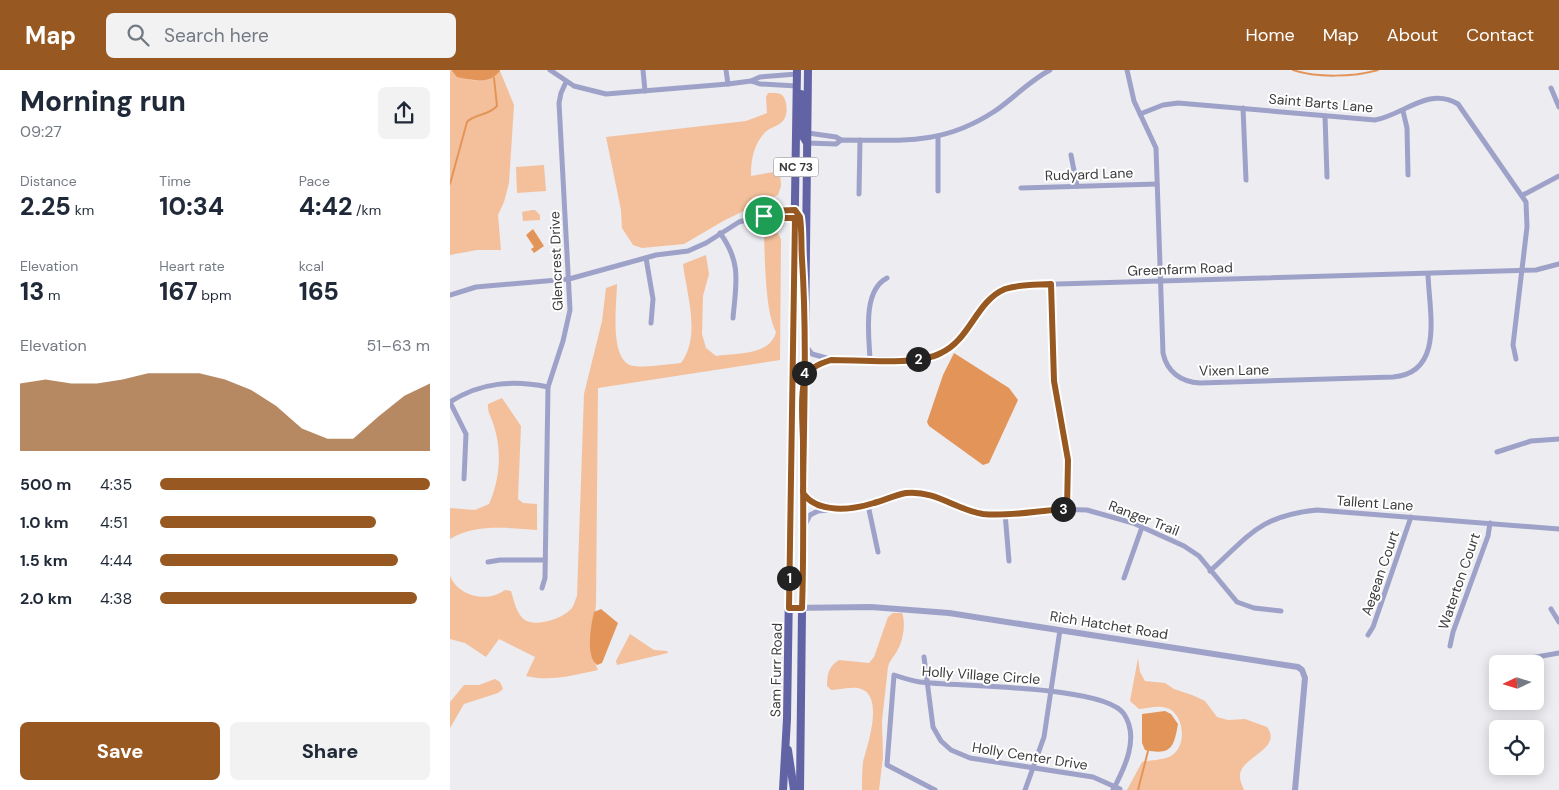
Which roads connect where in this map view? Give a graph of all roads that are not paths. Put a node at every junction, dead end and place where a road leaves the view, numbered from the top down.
1 (550, 70) edge
2 (643, 70) edge
3 (726, 70) edge
4 (808, 70) edge
5 (1050, 70) edge
6 (1126, 70) edge
7 (798, 71) edge
8 (751, 81) junction
9 (566, 82) junction
10 (728, 84) junction
11 (797, 86) junction
12 (1551, 88) dead end
13 (645, 92) junction
14 (1559, 107) edge
15 (1244, 108) junction
16 (1403, 111) junction
17 (1140, 114) junction
18 (1325, 116) junction
19 (808, 133) junction
20 (938, 136) junction
21 (841, 140) junction
22 (860, 140) junction
23 (807, 144) junction
24 (1070, 155) dead end
25 (1408, 175) dead end
26 (1559, 176) edge
27 (1327, 177) dead end
28 (1246, 180) dead end
29 (1158, 184) junction
30 (1077, 186) junction
31 (1021, 188) dead end
32 (938, 191) dead end
33 (859, 194) dead end
34 (1524, 195) junction
35 (795, 214) junction
36 (720, 233) junction
37 (646, 258) junction
38 (1559, 264) edge
39 (1521, 270) junction
40 (1428, 274) junction
41 (887, 278) dead end
42 (569, 279) junction
43 (1161, 281) junction
44 (1051, 284) junction
45 (450, 295) edge
46 (805, 310) junction
47 (733, 318) dead end
48 (651, 323) dead end
49 (804, 344) junction
50 (1516, 359) dead end
51 (831, 360) junction
52 (870, 360) junction
53 (804, 384) junction
54 (548, 387) junction
55 (450, 402) edge
56 (1559, 439) edge
57 (1496, 452) dead end
58 (464, 478) dead end
59 (803, 493) junction
60 (868, 505) junction
61 (828, 508) junction
62 (1067, 509) junction
63 (1004, 514) junction
64 (1411, 517) junction
65 (1490, 523) junction
66 (1142, 526) junction
67 (1559, 529) edge
68 (802, 531) junction
69 (878, 552) dead end
70 (545, 560) junction
71 (1009, 561) dead end
72 (488, 562) dead end
73 (1210, 571) junction
74 (1124, 578) dead end
75 (542, 588) dead end
76 (789, 608) junction
77 (802, 608) junction
78 (1551, 609) dead end
79 (1281, 611) dead end
80 (1559, 622) edge
81 (1060, 630) junction
82 (1368, 635) dead end
83 (1450, 646) dead end
84 (1559, 652) edge
85 (1544, 655) edge
86 (924, 657) dead end
87 (928, 683) junction
88 (1051, 692) junction
89 (787, 743) junction
90 (1035, 768) junction
91 (1116, 789) edge
92 (783, 790) edge
93 (794, 790) edge
94 (800, 790) edge
95 (935, 790) edge
96 (1025, 790) edge
97 (1295, 790) edge

1 - 9 street
2 - 13 street
3 - 10 street
4 - 19 main road, Sam Furr Road / NC 73
5 - 20 street
6 - 17 street, Vixen Lane
7 - 8 street
7 - 11 main road, Sam Furr Road / NC 73
7 - 23 main road
8 - 10 street
8 - 11 street
9 - 13 street
9 - 42 street, Glencrest Drive
10 - 13 street
11 - 35 main road, Sam Furr Road / NC 73
12 - 14 street
15 - 17 street, Saint Barts Lane
15 - 18 street, Saint Barts Lane
15 - 28 street
16 - 18 street, Saint Barts Lane
16 - 25 street
16 - 34 street, Saint Barts Lane
17 - 29 street, Vixen Lane
18 - 27 street
19 - 21 street
19 - 23 main road, Sam Furr Road / NC 73
20 - 22 street
20 - 32 street
21 - 22 street
21 - 23 street
22 - 33 street
23 - 46 main road, Sam Furr Road / NC 73
24 - 30 street
26 - 34 street
29 - 30 street, Rudyard Lane
29 - 43 street, Vixen Lane
30 - 31 street, Rudyard Lane
34 - 39 street, Saint Barts Lane
35 - 36 street
35 - 46 main road
35 - 76 main road, Sam Furr Road / NC 73
36 - 37 street
36 - 47 street
37 - 42 street
37 - 48 street
38 - 39 street, Greenfarm Road
39 - 40 street, Greenfarm Road
39 - 50 street, Saint Barts Lane
40 - 43 street, Greenfarm Road
40 - 43 street, Vixen Lane
41 - 52 street
42 - 45 street
42 - 54 street, Glencrest Drive
43 - 44 street, Greenfarm Road
44 - 52 street, Greenfarm Road
44 - 62 street
46 - 49 main road, Sam Furr Road / NC 73
49 - 51 street, Greenfarm Road
49 - 53 main road, Sam Furr Road / NC 73
51 - 52 street, Greenfarm Road
51 - 53 street
53 - 59 main road, Sam Furr Road / NC 73
54 - 55 street
54 - 70 street, Glencrest Drive
55 - 58 street
56 - 57 street
59 - 61 street
59 - 68 main road, Sam Furr Road / NC 73
60 - 61 street, Ranger Trail
60 - 63 street, Ranger Trail
60 - 69 street
61 - 68 street, Ranger Trail
62 - 63 street, Ranger Trail
62 - 66 street, Ranger Trail
63 - 71 street
64 - 65 street, Tallent Lane
64 - 73 street, Tallent Lane
64 - 82 street, Aegean Court
65 - 67 street, Tallent Lane
65 - 83 street, Waterton Court
66 - 73 street, Ranger Trail
66 - 74 street
68 - 77 main road, Sam Furr Road / NC 73
70 - 72 street
70 - 75 street, Glencrest Drive
73 - 79 street, Ranger Trail
76 - 77 street, Rich Hatchet Road
76 - 89 main road, Sam Furr Road / NC 73
77 - 81 street, Rich Hatchet Road
77 - 94 main road, Sam Furr Road / NC 73
78 - 80 street
81 - 88 street
81 - 97 street, Rich Hatchet Road
84 - 85 street
86 - 87 street, Holly Center Drive
87 - 88 street, Holly Village Circle
87 - 90 street, Holly Center Drive
87 - 95 street, Holly Village Circle
88 - 90 street
88 - 91 street, Holly Village Circle
89 - 92 main road, Sam Furr Road / NC 73
89 - 93 main road
90 - 91 street, Holly Center Drive
90 - 96 street

